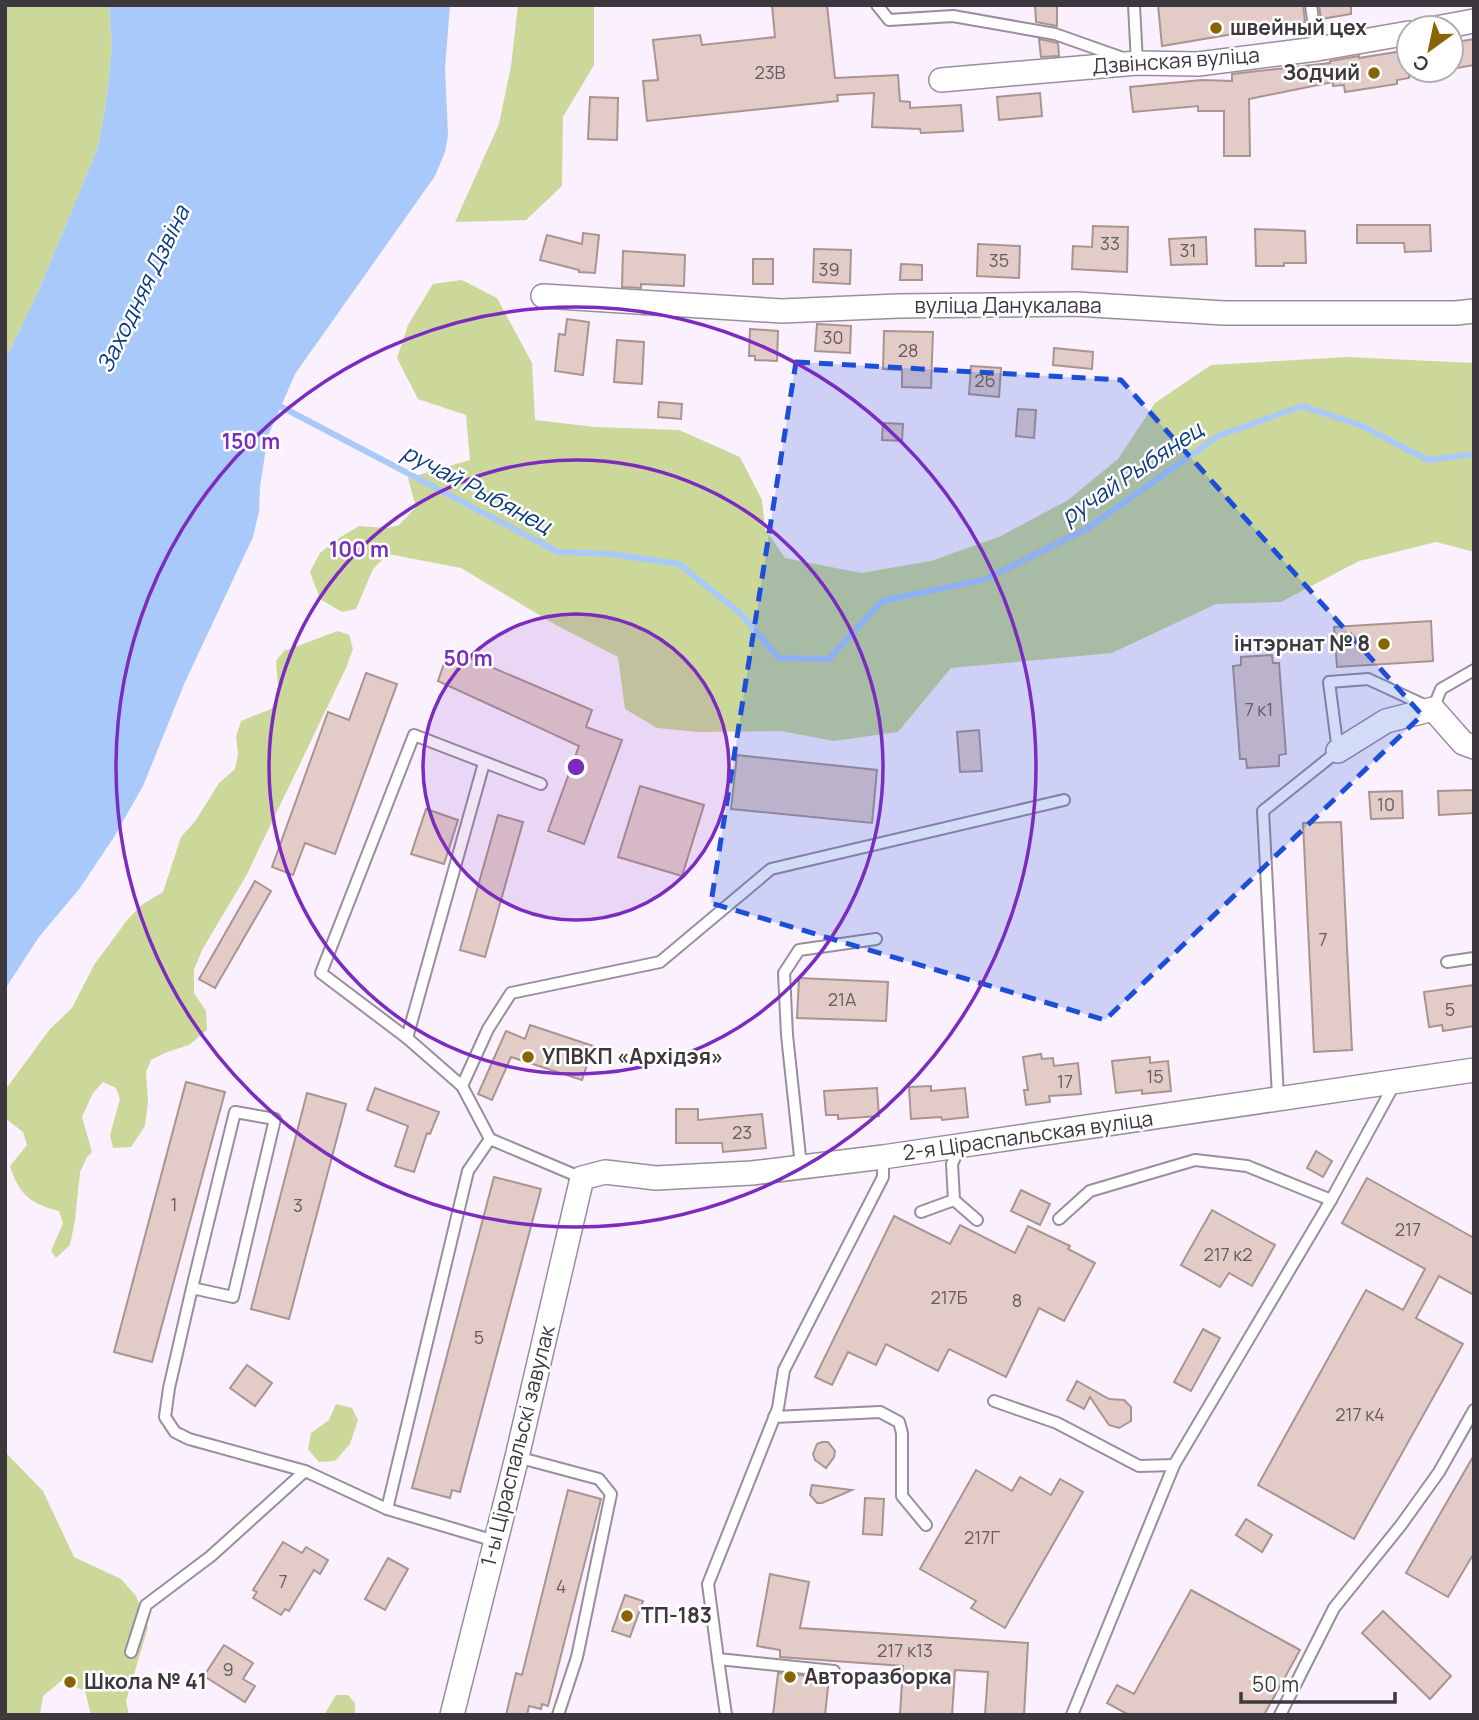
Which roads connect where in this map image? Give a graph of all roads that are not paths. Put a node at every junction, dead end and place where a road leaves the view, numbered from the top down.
1 (877, 5) edge
2 (1134, 5) edge
3 (1311, 5) edge
4 (1395, 35) edge
5 (1317, 49) junction
6 (1137, 63) junction
7 (941, 80) dead end
8 (543, 296) dead end
9 (1474, 311) edge
10 (1474, 670) edge
11 (1433, 709) junction
12 (1474, 747) edge
13 (1338, 751) junction
14 (484, 763) junction
15 (541, 784) dead end
16 (1064, 800) dead end
17 (876, 939) dead end
18 (1474, 958) edge
19 (1447, 962) dead end
20 (407, 1038) junction
21 (1474, 1070) edge
22 (1397, 1081) junction
23 (462, 1086) junction
24 (1279, 1097) junction
25 (490, 1139) junction
26 (961, 1145) junction
27 (883, 1157) junction
28 (801, 1166) junction
29 (582, 1178) junction
30 (954, 1200) junction
31 (1331, 1200) junction
32 (921, 1212) dead end
33 (1059, 1219) dead end
34 (977, 1220) dead end
35 (192, 1288) junction
36 (994, 1401) dead end
37 (1474, 1410) edge
38 (774, 1417) junction
39 (517, 1457) junction
40 (1174, 1465) junction
41 (305, 1471) junction
42 (387, 1509) junction
43 (926, 1525) dead end
44 (495, 1541) junction
45 (131, 1652) dead end
46 (718, 1659) junction
47 (834, 1671) dead end
48 (452, 1715) edge
49 (558, 1715) edge
50 (726, 1715) edge
51 (1072, 1715) edge
52 (1280, 1715) edge

1 - 6 lane
2 - 6 lane
3 - 5 lane
4 - 5 street, Дзвінская вуліца
5 - 6 street, Дзвінская вуліца
6 - 7 street, Дзвінская вуліца
8 - 9 street, вуліца Данукалава
10 - 11 lane
11 - 12 street
11 - 13 street
11 - 13 lane
13 - 24 lane
14 - 15 lane
14 - 20 lane
14 - 20 lane
16 - 23 lane
17 - 28 lane
18 - 19 lane
20 - 23 lane
21 - 22 street, 2-я Ціраспальская вуліца
22 - 24 street, 2-я Ціраспальская вуліца
22 - 31 lane
23 - 25 lane
24 - 26 street, 2-я Ціраспальская вуліца
25 - 29 lane
25 - 42 lane
26 - 27 street, 2-я Ціраспальская вуліца
26 - 30 lane
27 - 28 street, 2-я Ціраспальская вуліца
27 - 38 lane
28 - 29 street, 2-я Ціраспальская вуліца
29 - 39 street, 1-ы Ціраспальскі завулак
30 - 32 lane
30 - 34 lane
31 - 33 lane
31 - 40 lane
35 - 35 lane
35 - 41 lane
36 - 40 lane
37 - 52 lane
38 - 43 lane
38 - 46 lane
39 - 44 street, 1-ы Ціраспальскі завулак
39 - 49 lane
40 - 51 lane
41 - 42 lane
41 - 45 lane
42 - 44 lane
44 - 48 street, 1-ы Ціраспальскі завулак
46 - 47 lane
46 - 50 lane

